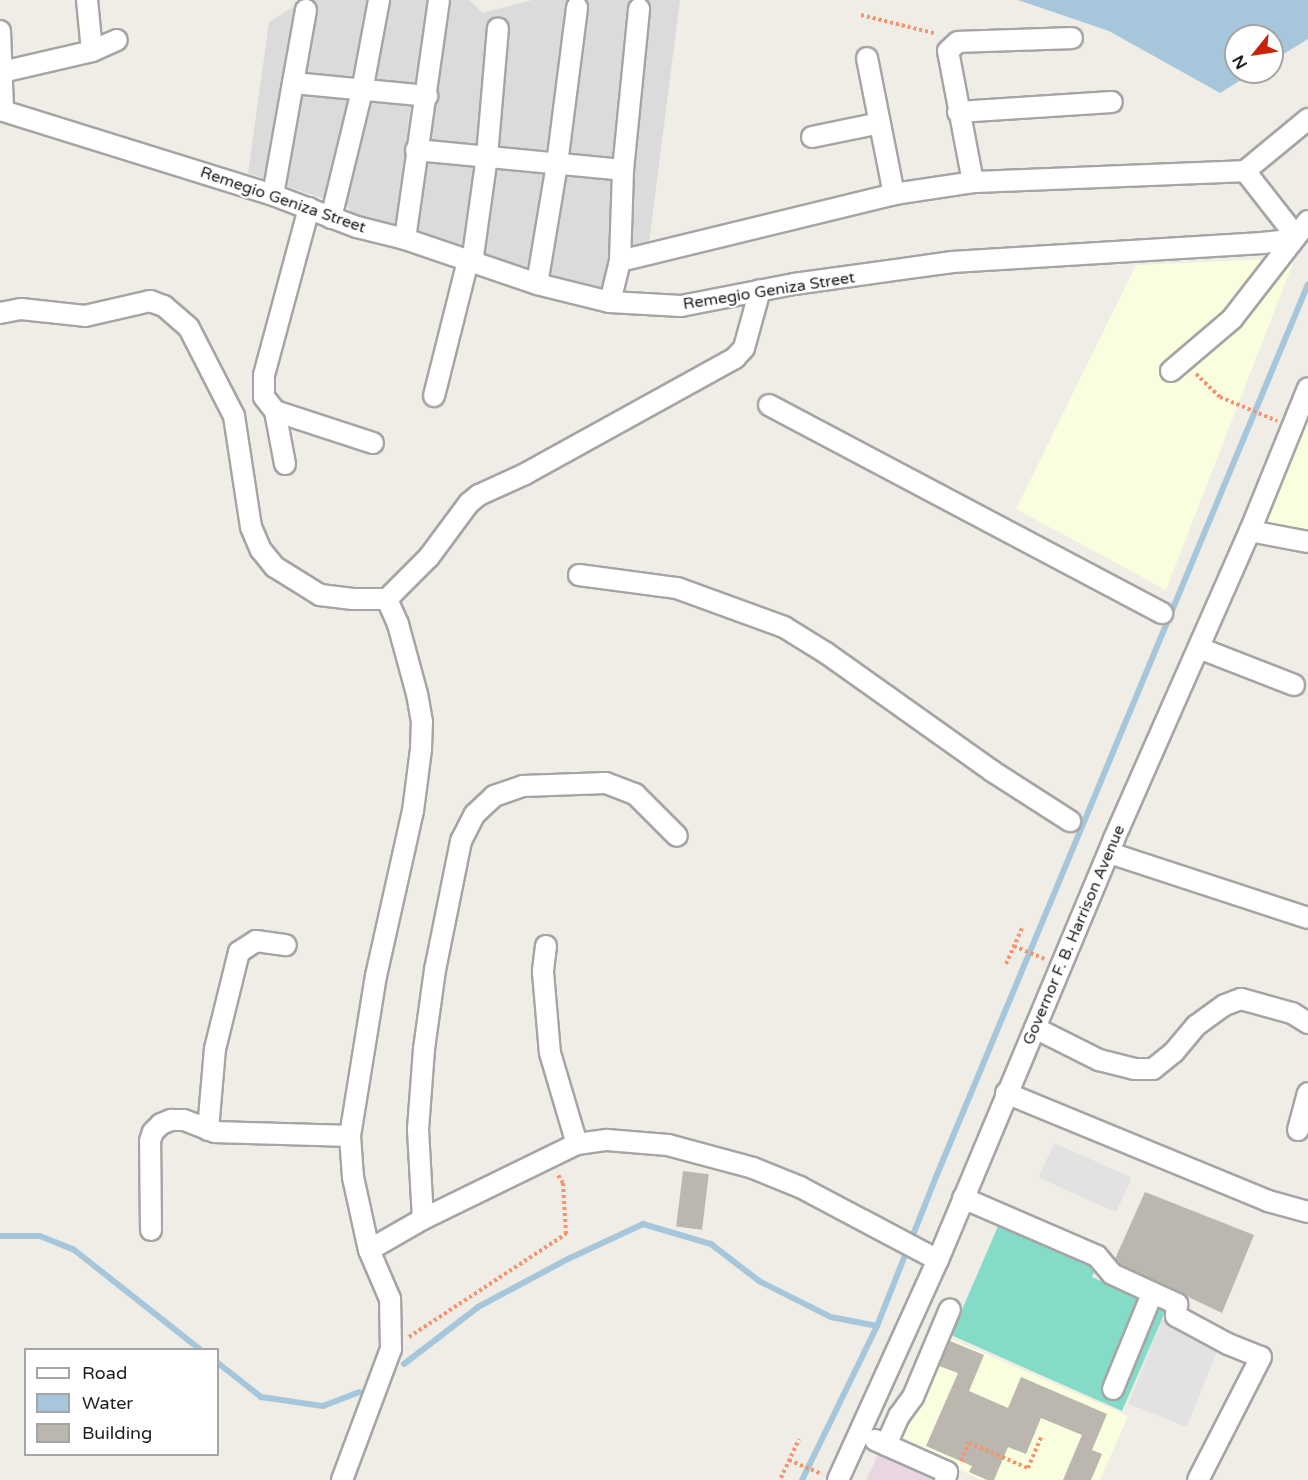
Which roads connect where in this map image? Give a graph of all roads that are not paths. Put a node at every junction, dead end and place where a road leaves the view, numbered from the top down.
1 (87, 0) edge
2 (379, 0) edge
3 (439, 0) edge
4 (577, 7) dead end
5 (639, 9) dead end
6 (306, 10) dead end
7 (498, 28) dead end
8 (0, 31) edge
9 (1072, 38) dead end
10 (117, 40) dead end
11 (92, 51) junction
12 (867, 58) dead end
13 (2, 72) junction
14 (293, 83) junction
15 (362, 91) junction
16 (427, 96) junction
17 (1112, 102) dead end
18 (2, 110) edge
19 (958, 112) junction
20 (1308, 119) edge
21 (880, 123) junction
22 (812, 137) dead end
23 (416, 150) junction
24 (487, 156) junction
25 (557, 164) junction
26 (623, 170) junction
27 (1245, 171) junction
28 (973, 182) junction
29 (894, 194) junction
30 (273, 195) junction
31 (309, 208) junction
32 (331, 218) junction
33 (1301, 228) edge
34 (405, 239) junction
35 (620, 261) junction
36 (470, 262) junction
37 (537, 284) junction
38 (760, 290) junction
39 (610, 302) junction
40 (0, 313) edge
41 (1177, 366) road end
42 (1308, 388) edge
43 (434, 396) dead end
44 (769, 405) dead end
45 (275, 411) junction
46 (373, 443) dead end
47 (285, 464) dead end
48 (1250, 531) junction
49 (1308, 542) edge
50 (579, 575) dead end
51 (387, 599) junction
52 (1162, 613) dead end
53 (1198, 648) junction
54 (1294, 685) dead end
55 (1070, 821) dead end
56 (677, 836) dead end
57 (1110, 853) junction
58 (1308, 918) edge
59 (286, 945) dead end
60 (546, 946) dead end
61 (1308, 1023) edge
62 (1035, 1029) junction
63 (1006, 1093) junction
64 (1308, 1093) edge
65 (208, 1130) junction
66 (1298, 1130) dead end
67 (350, 1136) junction
68 (577, 1144) junction
69 (963, 1198) junction
70 (1308, 1212) edge
71 (423, 1219) junction
72 (151, 1230) dead end
73 (369, 1250) junction
74 (938, 1260) junction
75 (1152, 1294) junction
76 (950, 1310) dead end
77 (1113, 1389) dead end
78 (860, 1433) junction
79 (886, 1445) junction
80 (954, 1473) edge
81 (828, 1477) edge
82 (342, 1480) edge
83 (1198, 1480) edge

1 - 11 street
2 - 15 street
3 - 16 street
4 - 25 street
5 - 26 street
6 - 14 street
7 - 24 street
8 - 13 street
9 - 19 street
10 - 11 street
11 - 13 street
12 - 21 street
13 - 18 street
14 - 15 street
14 - 30 street
15 - 16 street
15 - 32 street
16 - 23 street
17 - 19 street
18 - 30 street, Remegio Geniza Street
19 - 28 street
20 - 27 street
21 - 22 street
21 - 29 street
23 - 24 street
23 - 34 street
24 - 25 street
24 - 36 street
25 - 26 street
25 - 37 street
26 - 35 street
27 - 28 street
27 - 33 street
28 - 29 street
29 - 35 street
30 - 31 street, Remegio Geniza Street
31 - 32 street, Remegio Geniza Street
31 - 45 street
32 - 34 street, Remegio Geniza Street
33 - 38 street, Remegio Geniza Street
33 - 41 street
34 - 36 street, Remegio Geniza Street
35 - 39 street
36 - 37 street, Remegio Geniza Street
36 - 43 street
37 - 39 street, Remegio Geniza Street
38 - 39 street, Remegio Geniza Street
38 - 51 street
40 - 51 street
42 - 48 street, Governor F. B. Harrison Avenue
44 - 52 street
45 - 46 street
45 - 47 street
48 - 49 street
48 - 53 street, Governor F. B. Harrison Avenue
50 - 55 street
51 - 67 street
53 - 54 street
53 - 57 street, Governor F. B. Harrison Avenue
56 - 71 street
57 - 58 street
57 - 62 street, Governor F. B. Harrison Avenue
59 - 65 street
60 - 68 street
61 - 62 street
62 - 63 street, Governor F. B. Harrison Avenue
63 - 69 street, Governor F. B. Harrison Avenue
63 - 70 street
64 - 66 street
65 - 67 street
65 - 72 street
67 - 73 street
68 - 71 street
68 - 74 street
69 - 74 street, Governor F. B. Harrison Avenue
69 - 75 street
71 - 73 street
73 - 82 street
74 - 78 street, Governor F. B. Harrison Avenue
75 - 77 street
75 - 83 street
76 - 79 street
78 - 79 street
78 - 81 street, Governor F. B. Harrison Avenue
79 - 80 street

